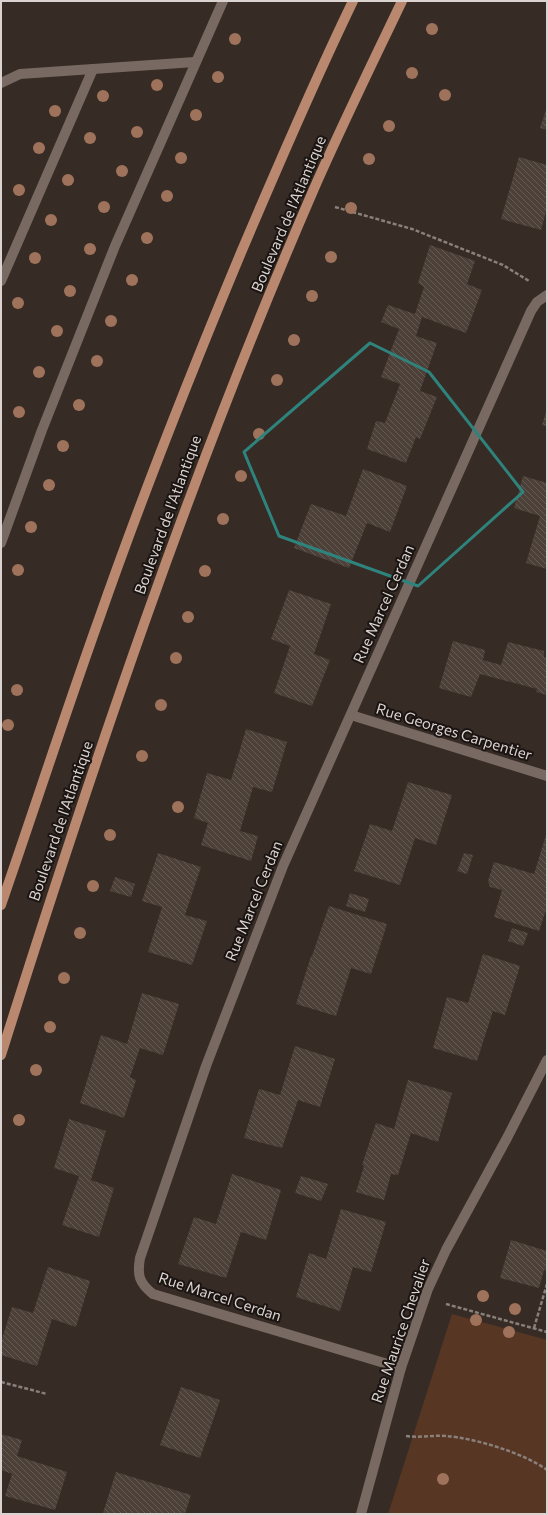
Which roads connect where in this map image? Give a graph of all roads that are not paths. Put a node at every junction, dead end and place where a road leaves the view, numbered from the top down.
1 (223, 1) edge
2 (353, 1) edge
3 (402, 1) edge
4 (195, 62) junction
5 (93, 68) junction
6 (1, 83) edge
7 (1, 281) edge
8 (547, 295) edge
9 (1, 543) edge
10 (351, 716) junction
11 (547, 776) edge
12 (1, 905) edge
13 (1, 1055) edge
14 (547, 1060) edge
15 (401, 1368) junction
16 (361, 1514) edge

1 - 4 street
2 - 12 main road, Boulevard de l'Atlantique
3 - 13 main road, Boulevard de l'Atlantique
4 - 5 street
4 - 9 street
5 - 6 street
5 - 7 street
8 - 10 street, Rue Marcel Cerdan
10 - 11 street, Rue Georges Carpentier
10 - 15 street, Rue Marcel Cerdan
14 - 15 street, Rue Maurice Chevalier
15 - 16 street, Rue Maurice Chevalier

